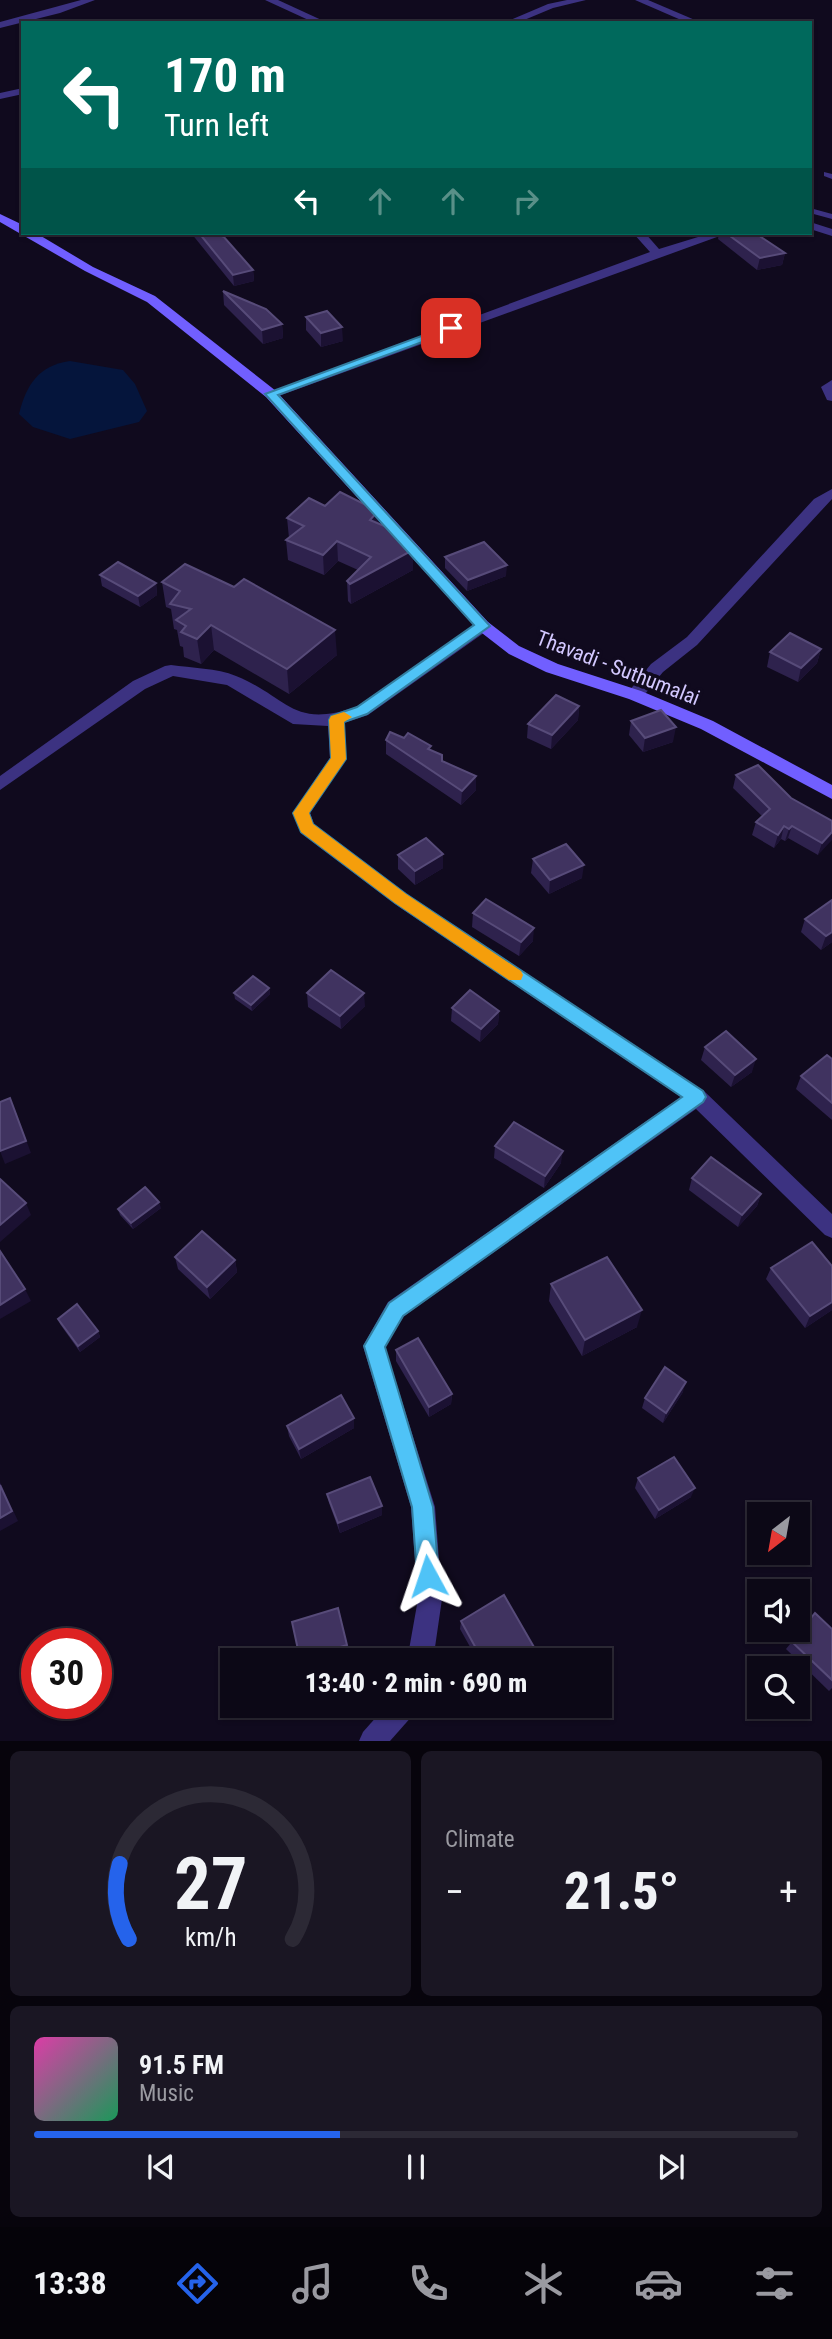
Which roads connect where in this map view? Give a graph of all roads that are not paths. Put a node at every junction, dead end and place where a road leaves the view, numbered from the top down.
1 (90, 0) edge
2 (270, 0) edge
3 (581, 0) edge
4 (640, 0) edge
5 (318, 21) edge
6 (514, 21) edge
7 (691, 21) edge
8 (0, 25) edge
9 (21, 91) edge
10 (0, 96) edge
11 (812, 211) edge
12 (0, 217) edge
13 (832, 217) edge
14 (812, 226) edge
15 (21, 229) edge
16 (832, 233) edge
17 (30, 235) edge
18 (641, 235) edge
19 (716, 235) edge
20 (657, 253) junction
21 (832, 384) edge
22 (271, 394) junction
23 (832, 397) edge
24 (832, 493) edge
25 (483, 626) junction
26 (635, 695) junction
27 (336, 720) junction
28 (0, 785) edge
29 (832, 793) edge
30 (697, 1097) junction
31 (832, 1228) edge
32 (422, 1648) edge
33 (393, 1718) edge
34 (372, 1741) edge

1 - 8 street
2 - 5 street
3 - 6 street
4 - 7 street
9 - 10 street
11 - 13 lane
12 - 15 main road
14 - 16 street
17 - 22 main road, Thavadi - Suthumalai
18 - 20 street
19 - 20 street
20 - 22 street
21 - 23 street
22 - 25 main road, Thavadi - Suthumalai
24 - 26 street
25 - 26 main road, Thavadi - Suthumalai
25 - 27 street
26 - 29 main road, Thavadi - Suthumalai
27 - 28 street
27 - 30 street
30 - 31 street
30 - 32 street
33 - 34 street

